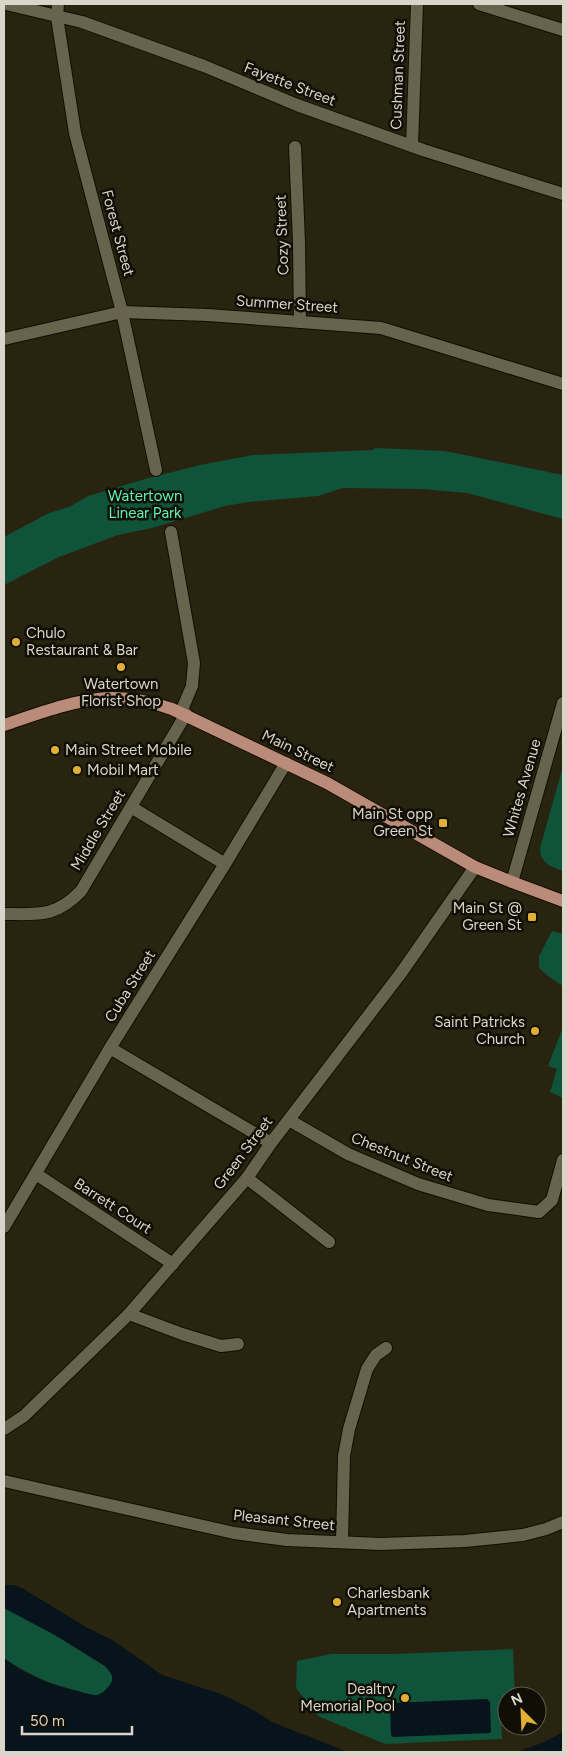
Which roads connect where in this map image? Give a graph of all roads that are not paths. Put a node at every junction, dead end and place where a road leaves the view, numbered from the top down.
1 (6, 4) edge
2 (417, 4) edge
3 (479, 4) edge
4 (58, 10) edge
5 (563, 30) edge
6 (412, 146) junction
7 (295, 147) dead end
8 (563, 194) edge
9 (122, 312) junction
10 (300, 322) junction
11 (4, 339) edge
12 (563, 384) edge
13 (156, 470) dead end
14 (171, 532) dead end
15 (563, 703) edge
16 (184, 713) junction
17 (4, 725) edge
18 (286, 763) junction
19 (131, 807) junction
20 (226, 864) junction
21 (474, 867) junction
22 (512, 882) junction
23 (563, 900) edge
24 (4, 914) edge
25 (110, 1048) junction
26 (289, 1120) junction
27 (270, 1143) junction
28 (563, 1160) edge
29 (36, 1174) junction
30 (247, 1178) junction
31 (4, 1227) edge
32 (329, 1242) dead end
33 (173, 1264) junction
34 (129, 1314) junction
35 (238, 1344) dead end
36 (386, 1348) dead end
37 (4, 1429) edge
38 (4, 1481) edge
39 (563, 1522) edge
40 (342, 1542) junction

1 - 4 street, Fayette Street
2 - 6 street, Cushman Street
3 - 5 street
4 - 6 street, Fayette Street
4 - 9 street, Forest Street
6 - 8 street, Fayette Street
7 - 10 street, Cozy Street
9 - 10 street, Summer Street
9 - 11 street, Summer Street
9 - 13 street, Forest Street
10 - 12 street, Summer Street
14 - 16 street
15 - 22 street, Whites Avenue
16 - 17 main road, Main Street
16 - 18 main road, Main Street
16 - 19 street, Middle Street
18 - 20 street, Cuba Street
18 - 21 main road, Main Street
19 - 20 street
19 - 24 street, Middle Street
20 - 25 street, Cuba Street
21 - 22 main road, Main Street
21 - 26 street, Green Street
22 - 23 main road, Main Street
25 - 27 street
25 - 29 street, Cuba Street
26 - 27 street, Green Street
26 - 28 street, Chestnut Street
27 - 30 street, Green Street
29 - 31 street, Cuba Street
29 - 33 street, Barrett Court
30 - 32 street
30 - 33 street, Green Street
33 - 34 street, Green Street
34 - 35 street
34 - 37 street, Green Street
36 - 40 street
38 - 40 street, Pleasant Street
39 - 40 street, Pleasant Street

